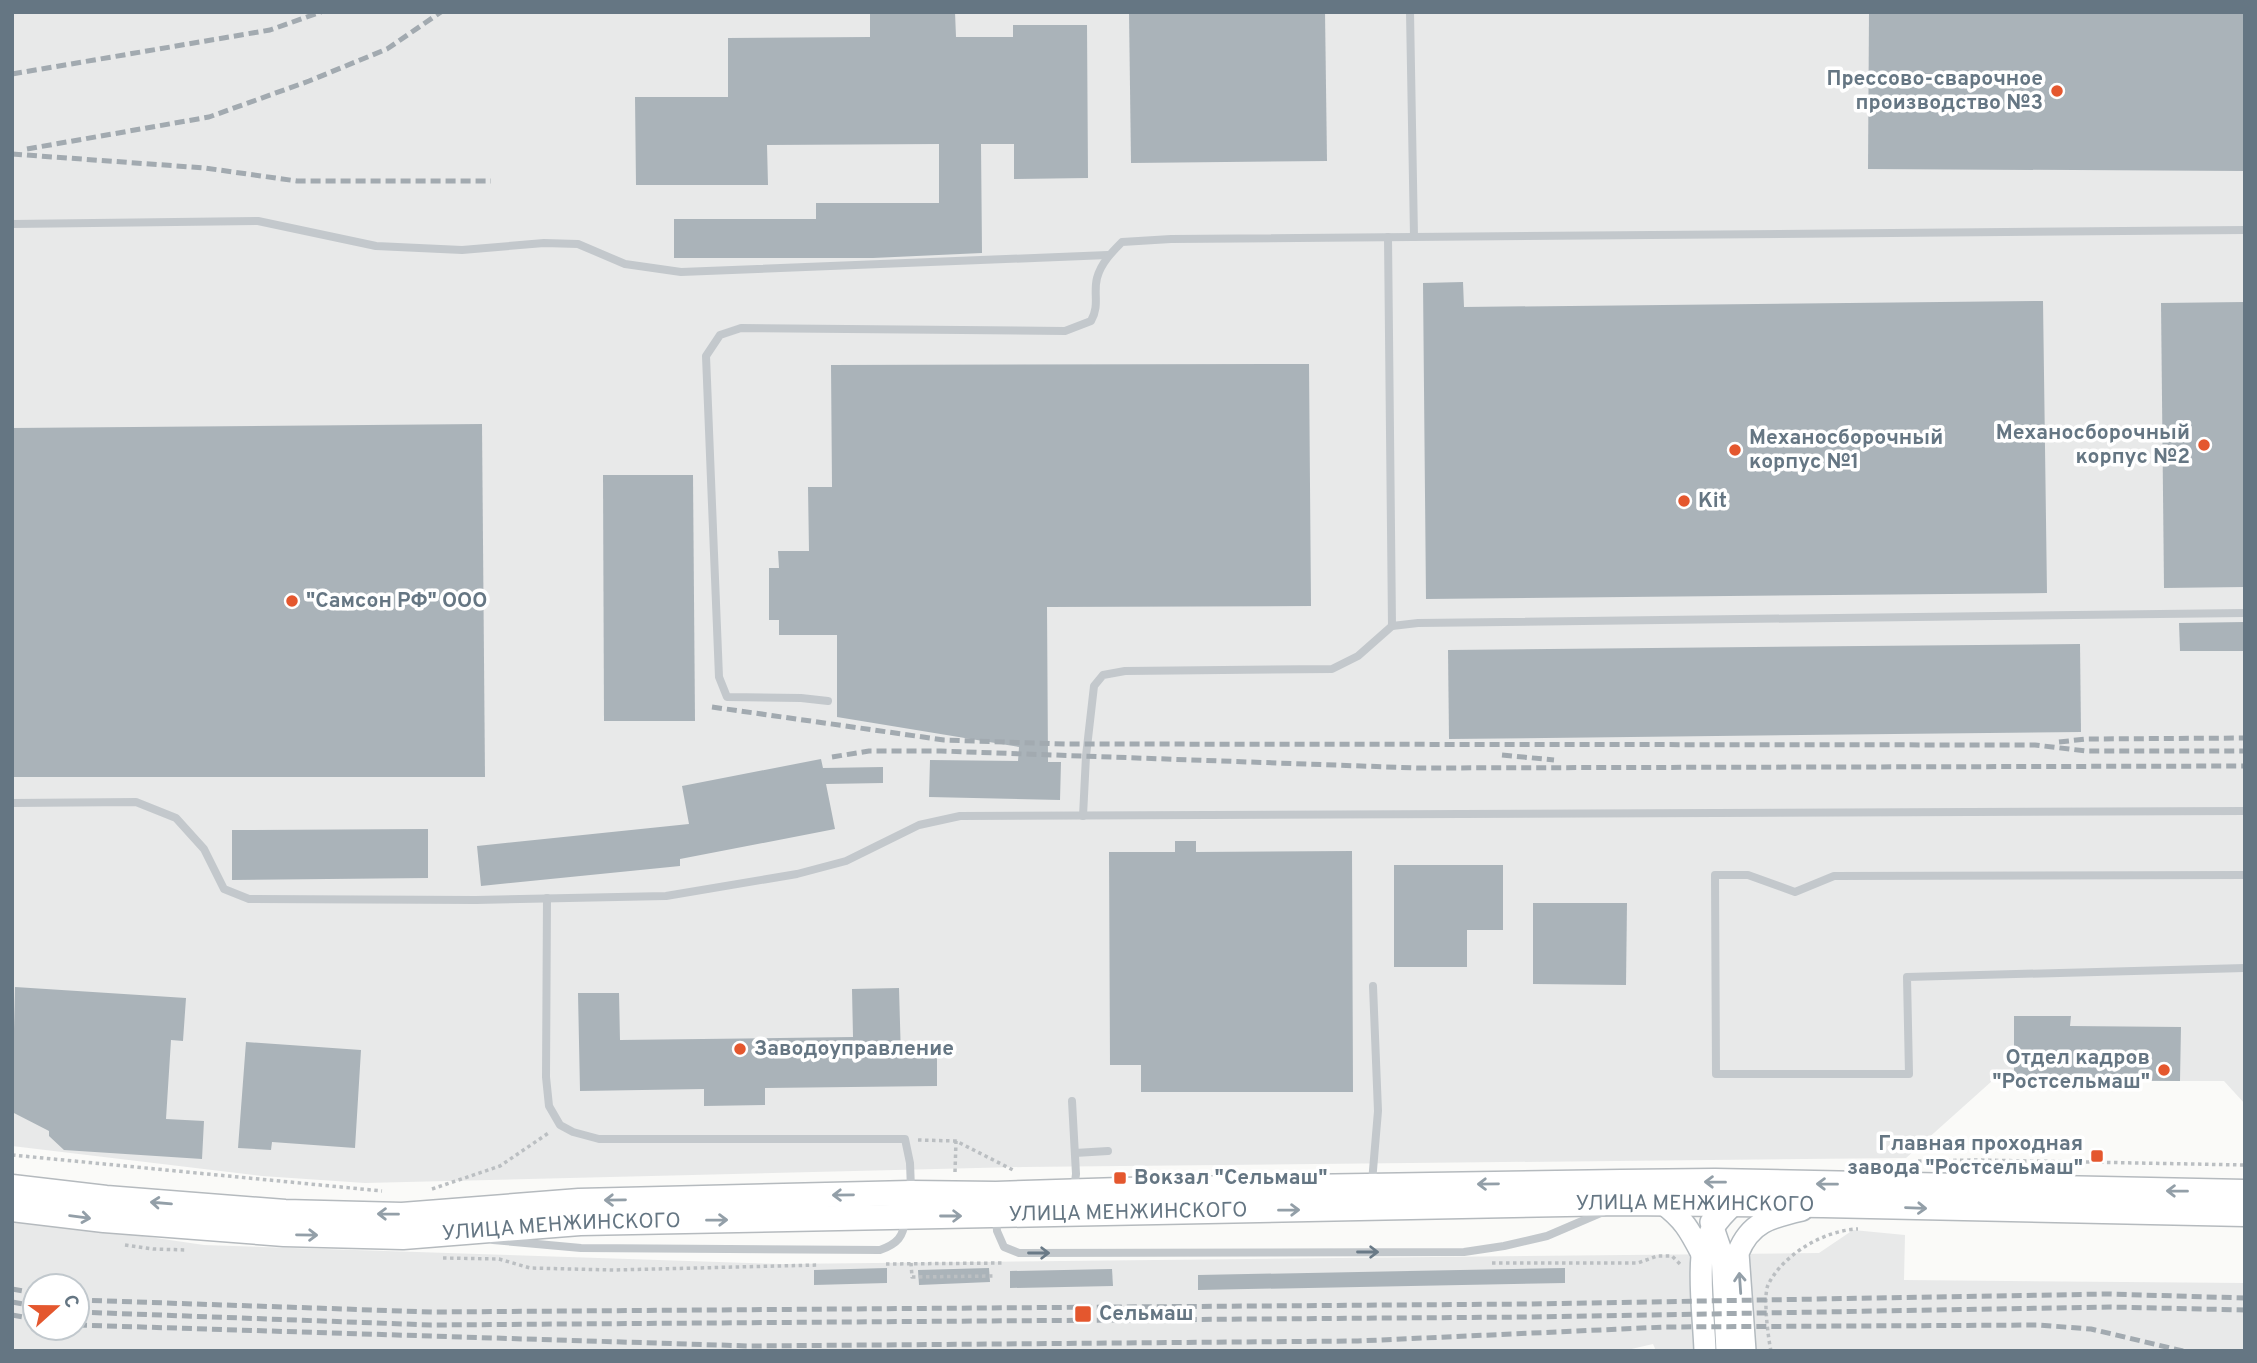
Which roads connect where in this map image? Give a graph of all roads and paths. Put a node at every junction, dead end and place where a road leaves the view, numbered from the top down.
1 (1410, 12) edge
2 (12, 224) edge
3 (2245, 230) edge
4 (1388, 237) junction
5 (1414, 237) junction
6 (1108, 255) junction
7 (2245, 613) edge
8 (1392, 626) junction
9 (828, 701) dead end
10 (12, 803) edge
11 (2245, 811) edge
12 (1083, 816) junction
13 (2245, 875) edge
14 (547, 898) junction
15 (2245, 968) edge
16 (1373, 986) dead end
17 (1072, 1101) dead end
18 (560, 1125) junction
19 (956, 1141) dead end
20 (1108, 1151) dead end
21 (1075, 1153) junction
22 (12, 1155) edge
23 (954, 1181) dead end
24 (12, 1187) edge
25 (1371, 1187) junction
26 (432, 1189) dead end
27 (392, 1192) dead end
28 (2245, 1192) edge
29 (1660, 1193) junction
30 (1785, 1194) junction
31 (1074, 1202) junction
32 (1621, 1203) junction
33 (1699, 1203) junction
34 (1736, 1203) junction
35 (908, 1204) junction
36 (1823, 1205) junction
37 (12, 1209) edge
38 (2245, 1214) edge
39 (996, 1216) junction
40 (1714, 1227) junction
41 (1864, 1229) dead end
42 (115, 1244) dead end
43 (434, 1246) junction
44 (194, 1251) dead end
45 (1712, 1254) junction
46 (911, 1263) junction
47 (1009, 1263) dead end
48 (1484, 1263) dead end
49 (884, 1264) dead end
50 (830, 1265) dead end
51 (1688, 1271) dead end
52 (995, 1276) dead end
53 (1705, 1351) edge
54 (1727, 1351) edge
55 (1745, 1351) edge
56 (1770, 1351) edge

1 - 5 lane
2 - 6 lane
3 - 5 lane
4 - 5 lane
4 - 6 lane
4 - 8 lane
6 - 9 lane
7 - 8 lane
8 - 12 lane
10 - 14 lane
11 - 12 lane
12 - 14 lane
13 - 15 lane
14 - 18 lane
16 - 25 lane
17 - 21 lane
18 - 26 path
18 - 35 lane
19 - 23 path
20 - 21 lane
21 - 31 lane
22 - 27 path
35 -> 24 main road, УЛИЦА МЕНЖИНСКОГО
29 -> 25 main road, УЛИЦА МЕНЖИНСКОГО
25 - 31 main road, УЛИЦА МЕНЖИНСКОГО
28 -> 30 main road, УЛИЦА МЕНЖИНСКОГО
30 -> 29 main road, УЛИЦА МЕНЖИНСКОГО
29 - 32 main road, УЛИЦА МЕНЖИНСКОГО
29 - 33 main road, УЛИЦА МЕНЖИНСКОГО
29 - 45 main road
30 - 34 main road, УЛИЦА МЕНЖИНСКОГО
30 - 36 main road, УЛИЦА МЕНЖИНСКОГО
30 - 45 main road
31 -> 32 main road, УЛИЦА МЕНЖИНСКОГО
31 - 35 main road, УЛИЦА МЕНЖИНСКОГО
31 - 39 main road, УЛИЦА МЕНЖИНСКОГО
39 -> 32 lane
33 - 34 main road, УЛИЦА МЕНЖИНСКОГО
33 - 40 main road
34 - 40 main road
35 -> 39 main road, УЛИЦА МЕНЖИНСКОГО
43 -> 35 main road, УЛИЦА МЕНЖИНСКОГО
35 - 43 lane
36 -> 38 main road, УЛИЦА МЕНЖИНСКОГО
55 -> 36 main road
37 -> 43 main road, УЛИЦА МЕНЖИНСКОГО
40 - 45 main road
41 - 56 path
42 - 44 path
43 - 50 path
45 - 53 main road
45 - 54 main road
46 - 47 path
46 - 49 path
46 - 52 path
48 - 51 path

